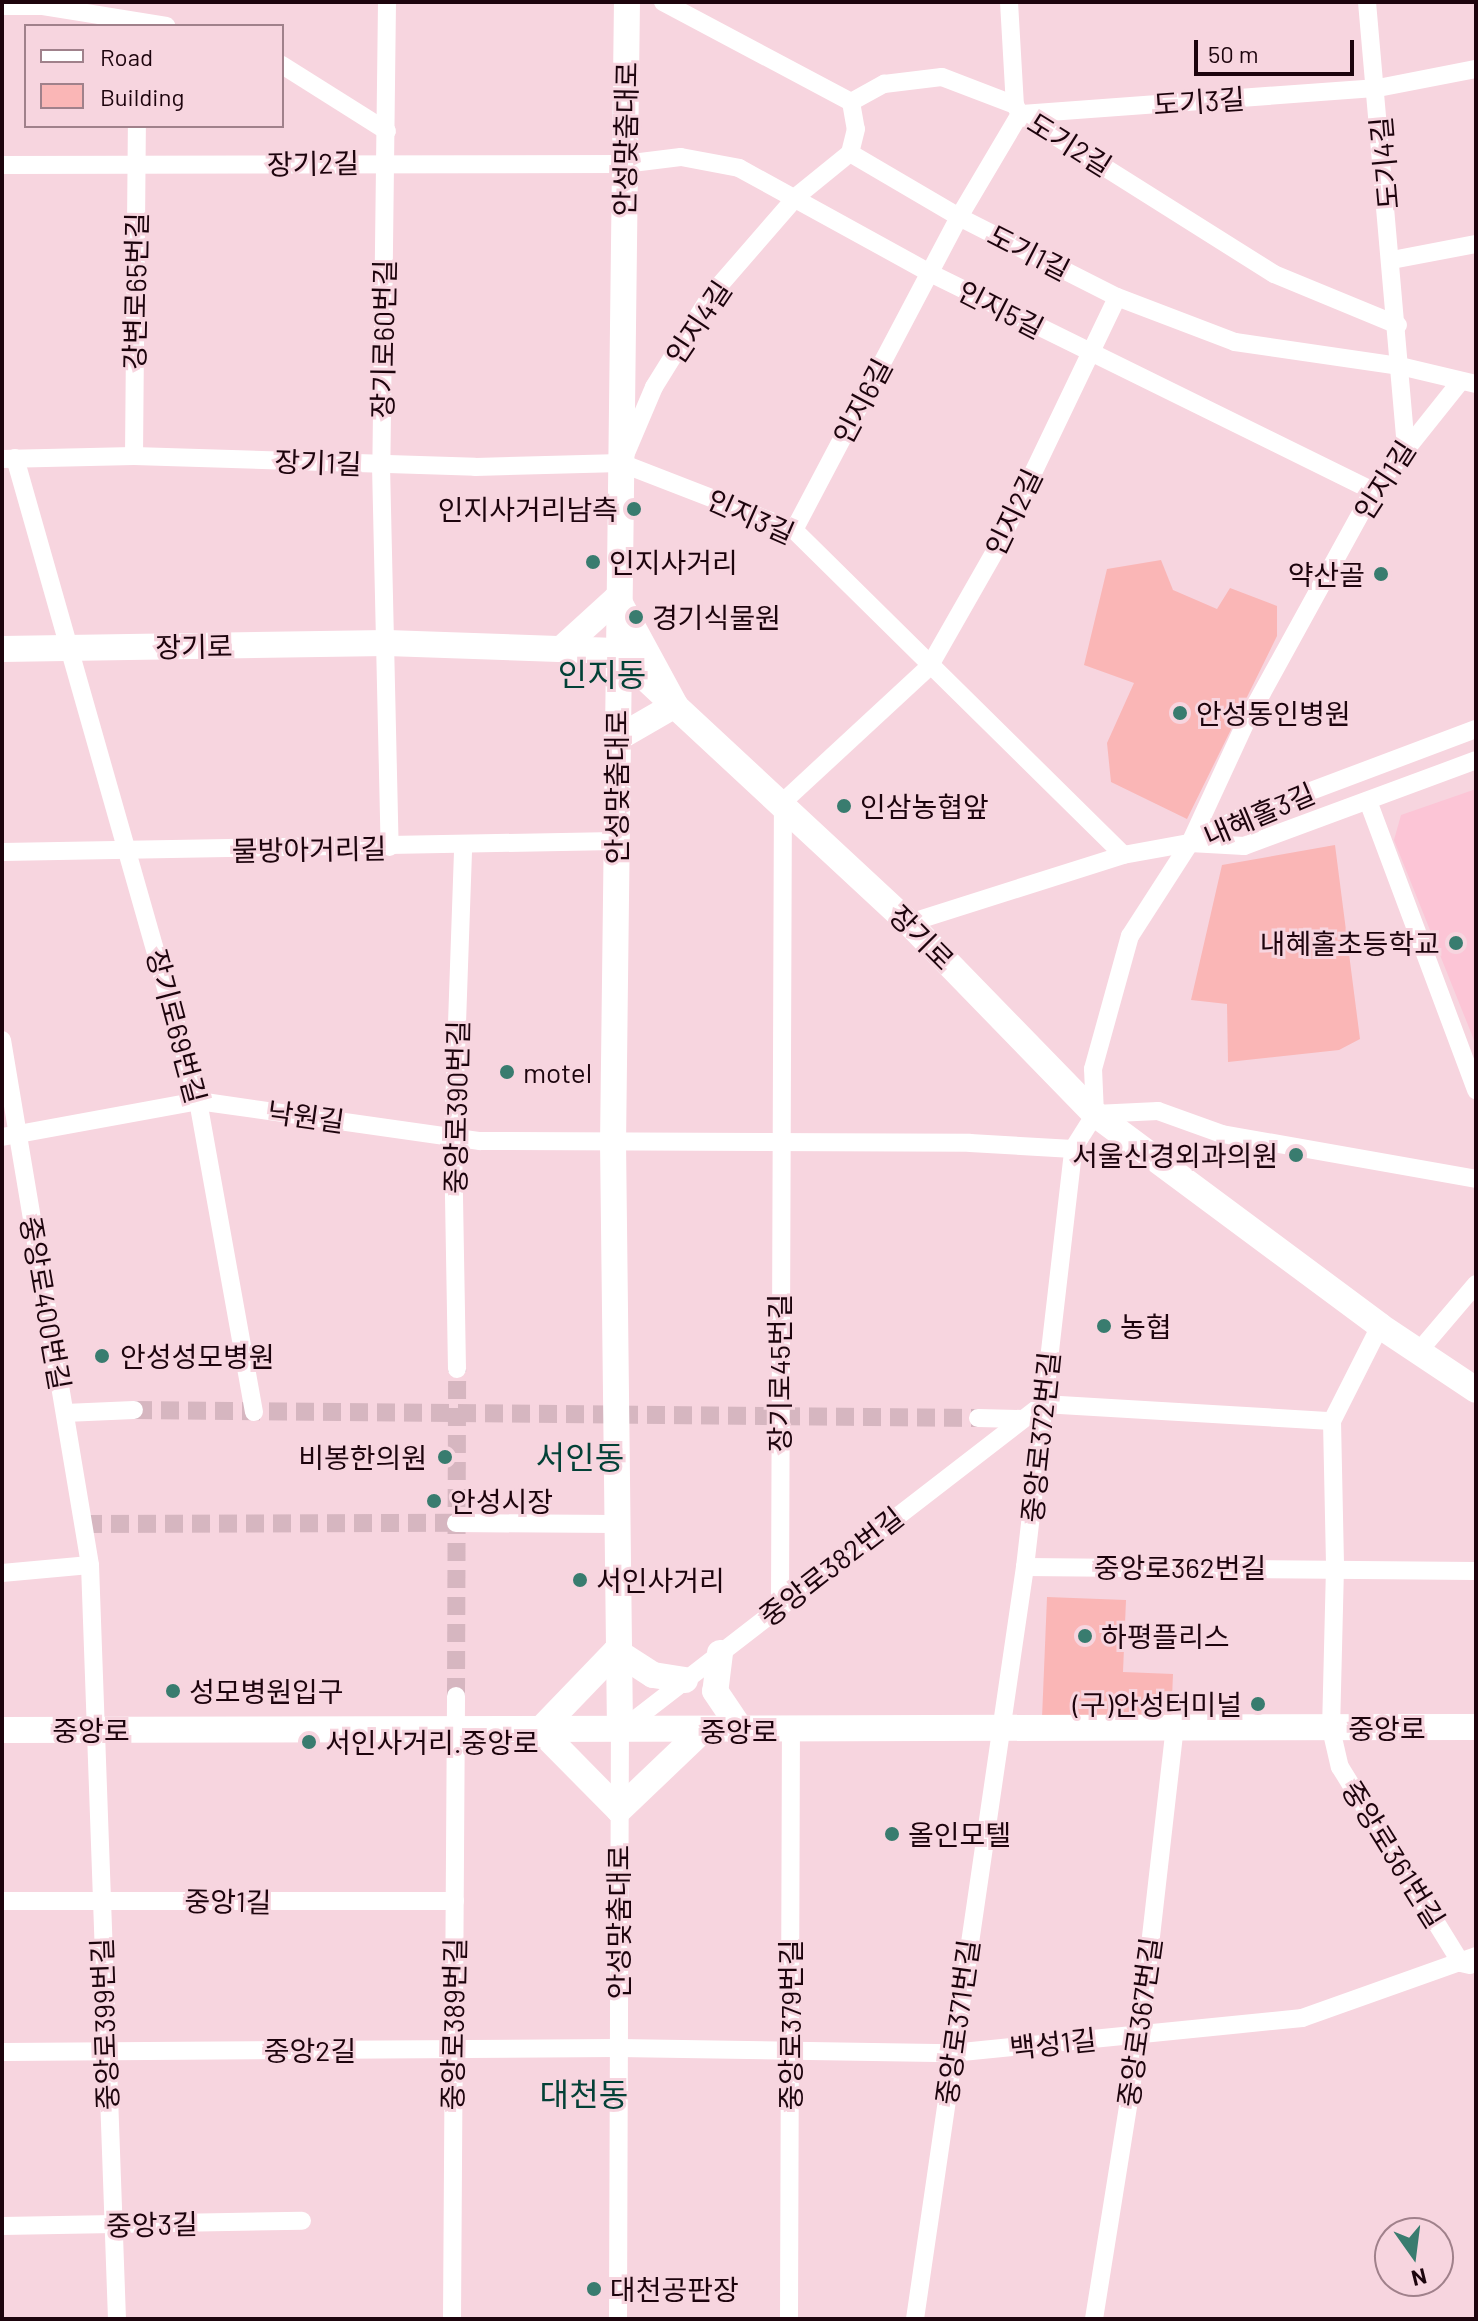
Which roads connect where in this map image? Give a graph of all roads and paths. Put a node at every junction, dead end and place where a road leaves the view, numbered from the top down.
1 (387, 2) edge
2 (627, 2) edge
3 (663, 2) edge
4 (1009, 2) edge
5 (1367, 2) edge
6 (2, 6) edge
7 (137, 16) edge
8 (160, 24) edge
9 (284, 66) edge
10 (1476, 69) edge
11 (1378, 88) junction
12 (851, 102) junction
13 (1018, 110) junction
14 (137, 128) edge
15 (387, 131) junction
16 (850, 153) junction
17 (387, 162) junction
18 (624, 164) junction
19 (2, 165) edge
20 (137, 165) junction
21 (797, 196) junction
22 (959, 217) junction
23 (1476, 244) edge
24 (1392, 260) junction
25 (930, 273) junction
26 (1117, 297) junction
27 (1398, 325) junction
28 (1088, 352) junction
29 (1400, 366) junction
30 (1468, 383) edge
31 (1406, 444) junction
32 (134, 456) junction
33 (8, 459) edge
34 (621, 463) junction
35 (381, 465) junction
36 (1373, 491) junction
37 (794, 530) junction
38 (617, 598) junction
39 (387, 643) junction
40 (69, 647) junction
41 (2, 649) edge
42 (561, 649) junction
43 (616, 651) junction
44 (929, 667) junction
45 (675, 705) junction
46 (1476, 729) edge
47 (616, 739) junction
48 (1476, 760) edge
49 (1368, 801) junction
50 (783, 802) junction
51 (616, 841) junction
52 (1190, 843) junction
53 (463, 845) junction
54 (390, 847) junction
55 (2, 852) edge
56 (131, 852) junction
57 (1123, 855) junction
58 (909, 923) junction
59 (2, 1040) edge
60 (1476, 1090) edge
61 (198, 1101) junction
62 (1095, 1114) junction
63 (10, 1136) edge
64 (453, 1138) junction
65 (778, 1144) junction
66 (613, 1145) junction
67 (1073, 1149) junction
68 (1476, 1179) edge
69 (1476, 1284) edge
70 (1380, 1326) junction
71 (1419, 1351) junction
72 (457, 1369) tunnel mouth
73 (1476, 1390) edge
74 (1043, 1404) junction
75 (134, 1410) tunnel mouth
76 (254, 1412) dead end
77 (65, 1413) junction
78 (978, 1418) tunnel mouth
79 (1023, 1419) junction
80 (1332, 1421) junction
81 (456, 1523) tunnel mouth
82 (615, 1524) junction
83 (90, 1565) junction
84 (1025, 1567) junction
85 (1335, 1567) junction
86 (1476, 1571) edge
87 (2, 1573) edge
88 (780, 1603) junction
89 (616, 1651) junction
90 (720, 1653) junction
91 (685, 1680) junction
92 (456, 1696) tunnel mouth
93 (1175, 1724) junction
94 (999, 1725) junction
95 (1476, 1727) edge
96 (98, 1729) junction
97 (456, 1729) junction
98 (1331, 1729) junction
99 (2, 1730) edge
100 (540, 1730) junction
101 (620, 1731) junction
102 (702, 1731) junction
103 (742, 1731) junction
104 (791, 1731) junction
105 (619, 1810) junction
106 (101, 1899) junction
107 (2, 1901) edge
108 (455, 1901) junction
109 (1471, 1962) edge
110 (1140, 2033) junction
111 (452, 2048) junction
112 (618, 2048) junction
113 (104, 2051) junction
114 (2, 2052) edge
115 (789, 2053) junction
116 (952, 2053) junction
117 (302, 2221) dead end
118 (112, 2225) junction
119 (2, 2226) edge
120 (117, 2319) edge
121 (452, 2319) edge
122 (618, 2319) edge
123 (789, 2319) edge
124 (915, 2319) edge
125 (1094, 2319) edge

1 - 15 street, 장기로60번길
2 - 18 main road, 안성맞춤대로
3 - 12 street
4 - 13 street
5 - 11 street, 도기4길
6 - 7 street
7 - 8 street
9 - 15 street
10 - 11 street, 도기3길
11 - 13 street, 도기3길
11 - 24 street, 도기4길
12 - 13 street, 도기2길
12 - 16 street
13 - 22 street, 인지6길
13 - 27 street, 도기2길
14 - 20 street, 강변로65번길
15 - 17 street, 장기로60번길
16 - 21 street, 인지4길
16 - 22 street, 도기1길
17 - 18 street, 장기2길
17 - 20 street, 장기2길
17 - 35 street, 장기로60번길
18 - 21 street, 인지5길
18 - 34 main road, 안성맞춤대로
19 - 20 street, 장기2길
20 - 32 street, 강변로65번길
21 - 25 street, 인지5길
21 - 34 street, 인지4길
22 - 25 street, 인지6길
22 - 26 street, 도기1길
23 - 24 street
24 - 27 street, 도기4길
25 - 28 street, 인지5길
25 - 37 street, 인지6길
26 - 28 street, 인지2길
26 - 29 street, 도기1길
27 - 29 street, 도기4길
28 - 36 street, 인지5길
28 - 44 street, 인지2길
29 - 30 street, 도기1길
29 - 31 street, 도기4길
30 - 31 street, 인지1길
31 - 36 street, 인지1길
32 - 33 street, 장기1길
32 - 35 street, 장기1길
33 - 40 street, 장기1길
34 - 35 street, 장기1길
34 - 37 street, 인지3길
34 - 38 main road, 안성맞춤대로
35 - 39 street, 장기로60번길
36 - 52 street, 인지1길
37 - 44 street, 인지3길
38 - 42 main road
38 - 43 main road, 안성맞춤대로
38 - 45 main road
39 - 40 main road, 장기로
39 - 42 main road, 장기로
39 - 54 street
40 - 41 main road, 장기로
40 - 56 street, 장기로69번길
42 - 43 main road, 장기로
43 - 45 main road, 장기로
43 - 47 main road, 안성맞춤대로
44 - 50 street, 인지2길
44 - 57 street
45 - 47 main road
45 - 50 main road, 장기로
46 - 52 street, 내혜홀3길
47 - 51 main road, 안성맞춤대로
48 - 49 street, 내혜홀3길
49 - 52 street, 내혜홀3길
49 - 60 street
50 - 58 main road, 장기로
50 - 65 street, 장기로45번길
51 - 53 street, 물방아거리길
51 - 66 main road, 안성맞춤대로
52 - 57 street
52 - 62 street, 인지1길
53 - 54 street, 물방아거리길
53 - 64 street, 중앙로390번길
54 - 56 street, 물방아거리길
55 - 56 street, 물방아거리길
56 - 61 street, 장기로69번길
57 - 58 street
58 - 62 main road, 장기로
59 - 63 street, 중앙로400번길
61 - 63 street, 낙원길
61 - 64 street, 낙원길
61 - 76 street, 장기로69번길
62 - 67 street, 중앙로372번길
62 - 68 street
62 - 70 main road, 장기로
63 - 77 street, 중앙로400번길
64 - 66 street, 낙원길
64 - 72 street, 중앙로390번길
65 - 66 street
65 - 67 street
65 - 88 street, 장기로45번길
66 - 82 main road, 안성맞춤대로
67 - 74 street, 중앙로372번길
69 - 71 street
70 - 71 main road, 장기로
70 - 80 street
71 - 73 main road, 장기로
74 - 79 street, 중앙로382번길
74 - 80 street
74 - 84 street, 중앙로372번길
75 - 77 street
77 - 83 street, 중앙로400번길
78 - 79 street
79 - 88 street, 중앙로382번길
80 - 85 street
81 - 82 street
82 - 89 main road, 안성맞춤대로
83 - 87 street
83 - 96 street, 중앙로400번길
84 - 85 street, 중앙로362번길
84 - 94 street, 중앙로372번길
85 - 86 street, 중앙로362번길
85 - 98 street
88 - 90 street, 중앙로382번길
89 - 91 main road
89 - 100 main road
89 - 101 main road, 안성맞춤대로
90 - 91 street, 중앙로382번길
90 - 103 main road
91 - 101 street, 중앙로382번길
92 - 97 street
93 - 94 main road, 중앙로
93 - 98 main road, 중앙로
93 - 110 street, 중앙로367번길
94 - 104 main road, 중앙로
94 - 116 street, 중앙로371번길
95 - 98 main road, 중앙로
96 - 97 main road, 중앙로
96 - 99 main road, 중앙로
96 - 106 street, 중앙로399번길
97 - 100 main road, 중앙로
97 - 108 street, 중앙로389번길
98 - 109 street, 중앙로361번길
100 - 101 main road, 중앙로
100 - 105 main road
101 - 102 main road, 중앙로
101 - 105 street, 안성맞춤대로
102 - 103 main road, 중앙로
102 - 105 main road
103 - 104 main road, 중앙로
104 - 115 street, 중앙로379번길
105 - 112 street, 안성맞춤대로
106 - 107 street, 중앙1길
106 - 108 street, 중앙1길
106 - 113 street, 중앙로399번길
108 - 111 street, 중앙로389번길
109 - 110 street, 백성1길
110 - 116 street, 백성1길
110 - 125 street, 중앙로367번길
111 - 112 street, 중앙2길
111 - 113 street, 중앙2길
111 - 121 street, 중앙로389번길
112 - 115 street, 백성1길
112 - 122 street, 안성맞춤대로
113 - 114 street, 중앙2길
113 - 118 street, 중앙로399번길
115 - 116 street, 백성1길
115 - 123 street, 중앙로379번길
116 - 124 street, 중앙로371번길
117 - 118 street, 중앙3길
118 - 119 street, 중앙3길
118 - 120 street, 중앙로399번길

